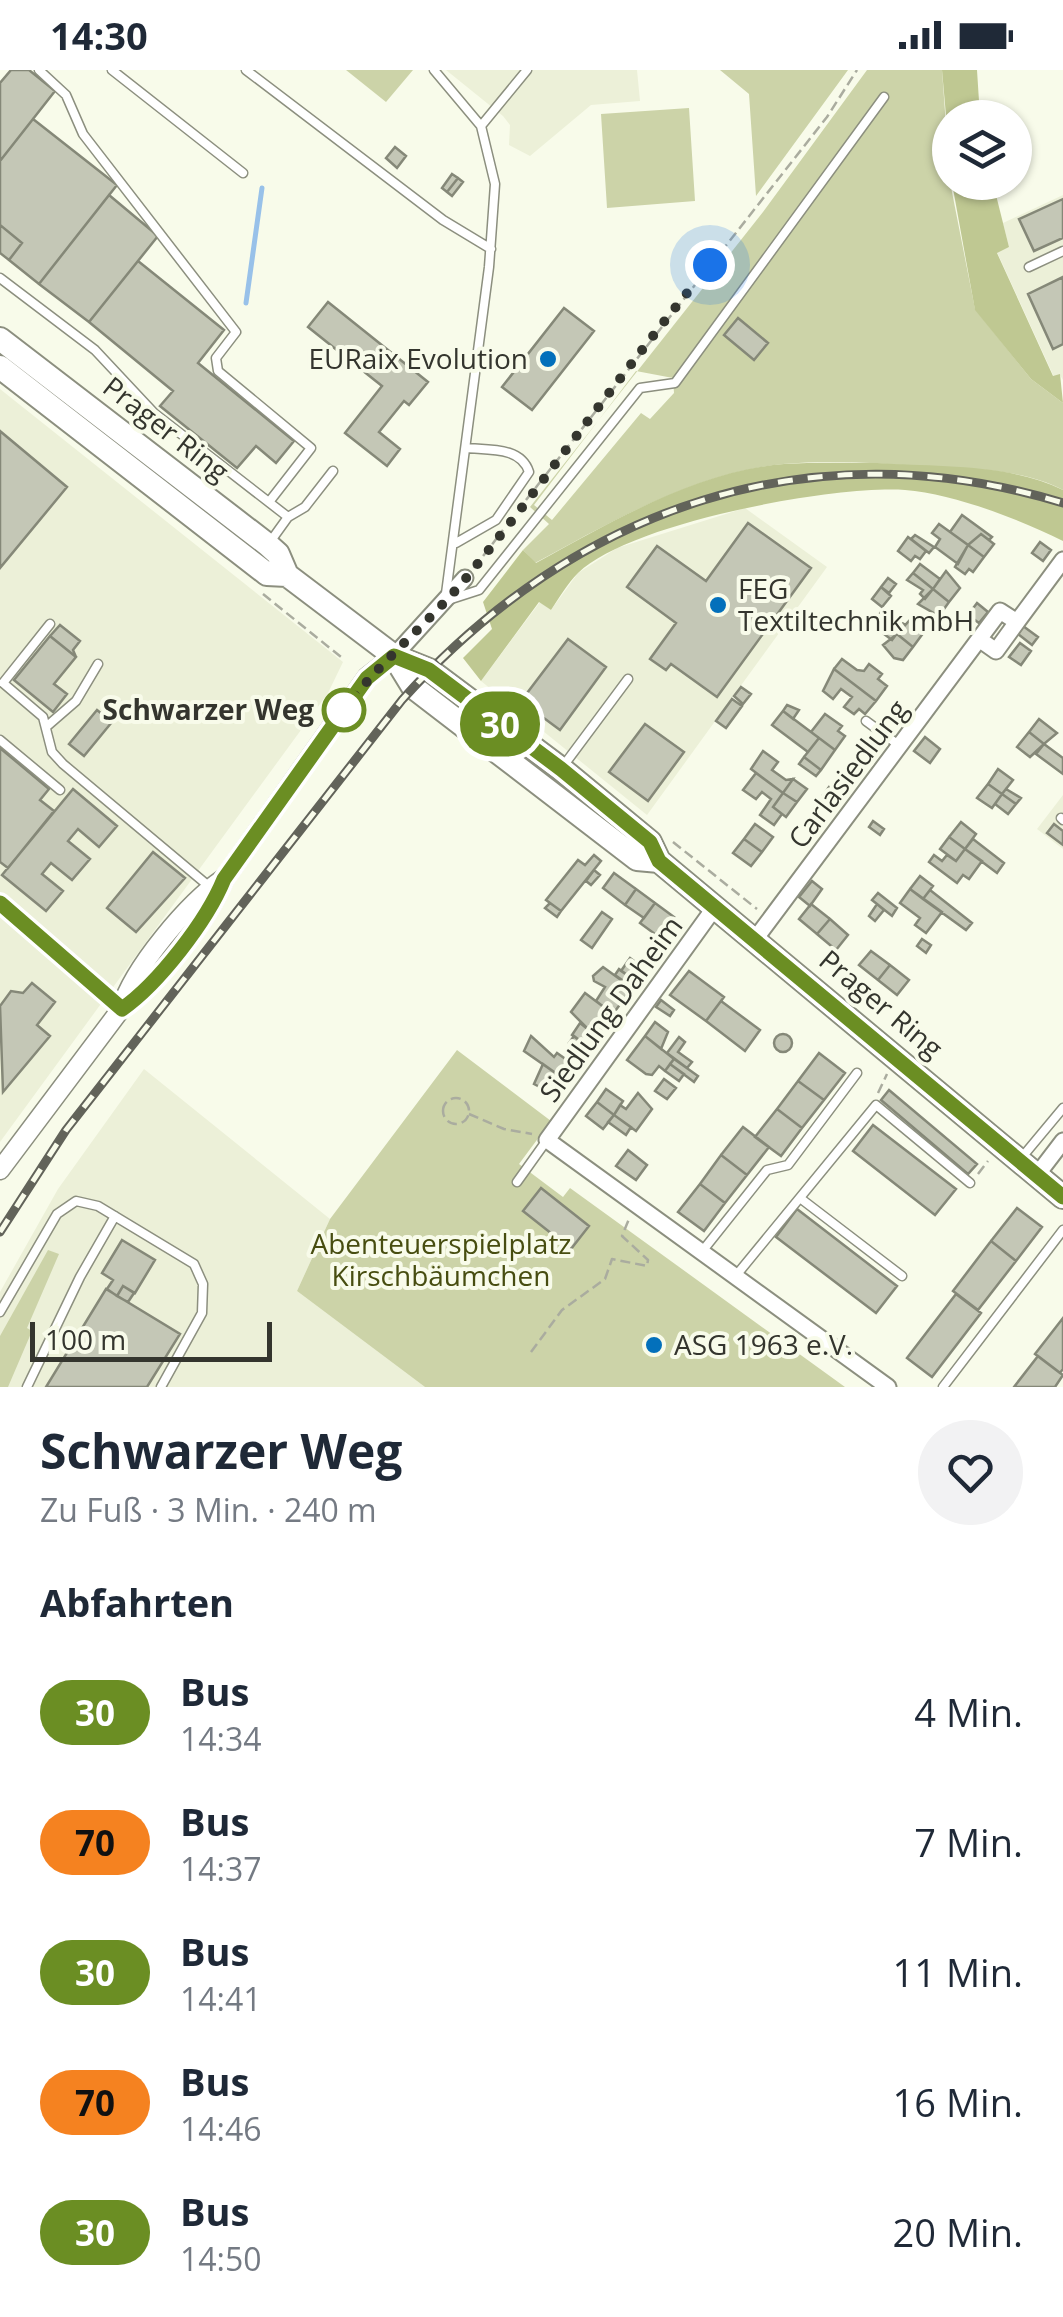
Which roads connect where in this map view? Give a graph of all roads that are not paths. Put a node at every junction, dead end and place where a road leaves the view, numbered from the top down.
1 (39, 70) edge
2 (112, 70) edge
3 (246, 70) edge
4 (434, 70) edge
5 (527, 70) edge
6 (884, 97) dead end
7 (481, 126) junction
8 (243, 174) dead end
9 (491, 249) junction
10 (1063, 252) edge
11 (1029, 268) dead end
12 (0, 278) edge
13 (0, 339) edge
14 (0, 368) edge
15 (467, 448) junction
16 (332, 472) dead end
17 (269, 502) junction
18 (288, 517) junction
19 (456, 543) junction
20 (268, 545) junction
21 (1063, 560) edge
22 (287, 575) junction
23 (465, 578) road end
24 (445, 601) junction
25 (50, 624) dead end
26 (394, 656) junction
27 (98, 664) dead end
28 (628, 679) dead end
29 (866, 721) dead end
30 (46, 727) junction
31 (0, 740) edge
32 (900, 746) junction
33 (561, 769) junction
34 (60, 790) dead end
35 (659, 861) junction
36 (217, 883) junction
37 (0, 902) edge
38 (715, 907) junction
39 (756, 938) junction
40 (122, 1009) junction
41 (857, 1072) dead end
42 (1063, 1108) edge
43 (547, 1140) junction
44 (1063, 1141) edge
45 (1028, 1168) junction
46 (0, 1170) edge
47 (517, 1182) dead end
48 (970, 1182) road end
49 (1063, 1197) edge
50 (800, 1198) junction
51 (115, 1216) junction
52 (1063, 1230) edge
53 (700, 1254) junction
54 (902, 1276) dead end
55 (734, 1278) junction
56 (0, 1312) edge
57 (27, 1387) edge
58 (161, 1387) edge
59 (888, 1387) edge
60 (943, 1387) edge

1 - 17 lane
2 - 8 lane
3 - 9 lane
4 - 7 lane
5 - 7 lane
6 - 24 lane
7 - 9 lane
9 - 15 lane
10 - 11 lane
12 - 17 lane
13 - 20 main road, Prager Ring
14 - 22 main road, Prager Ring
15 - 19 lane
15 - 19 lane
16 - 18 lane
17 - 18 lane
18 - 20 lane
19 - 24 lane
20 - 22 main road, Prager Ring
21 - 32 street, Carlasiedlung
22 - 26 main road, Prager Ring
23 - 24 street
24 - 26 street
25 - 30 lane
26 - 33 main road, Prager Ring
26 - 35 main road, Prager Ring
26 - 36 street
27 - 30 lane
28 - 33 lane
29 - 32 lane
30 - 36 lane
31 - 34 lane
32 - 39 street, Carlasiedlung
33 - 35 main road, Prager Ring
35 - 38 main road, Prager Ring
36 - 40 street
37 - 40 street
38 - 39 main road, Prager Ring
38 - 43 street, Siedlung Daheim
39 - 45 main road, Prager Ring
40 - 46 street
41 - 53 lane
42 - 45 lane
43 - 47 lane
43 - 53 street
44 - 45 street
45 - 49 main road, Prager Ring
48 - 50 lane
50 - 54 lane
50 - 55 lane
51 - 56 lane
51 - 57 lane
51 - 58 lane
52 - 60 lane
53 - 55 street
55 - 59 street

